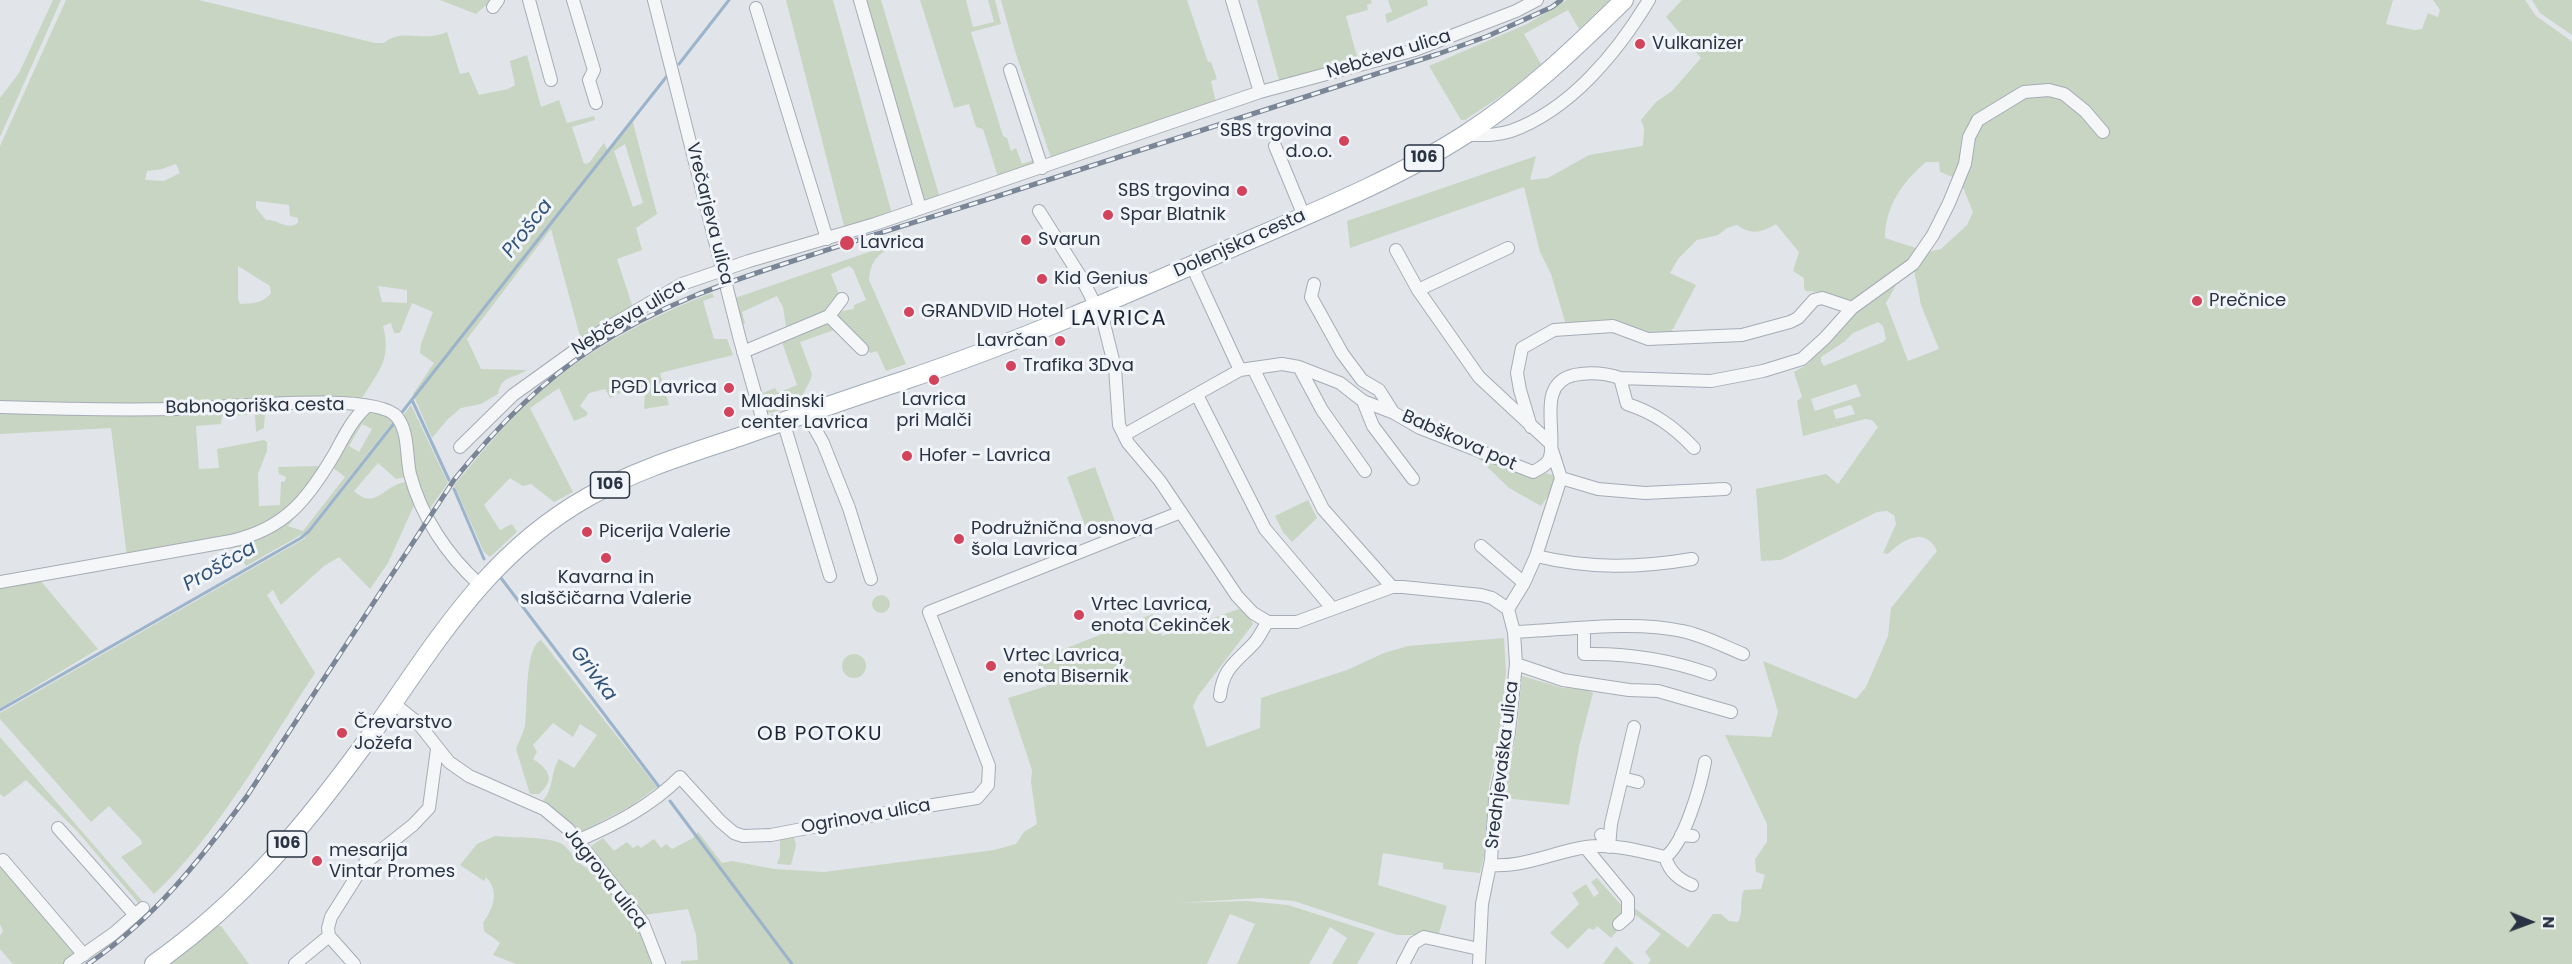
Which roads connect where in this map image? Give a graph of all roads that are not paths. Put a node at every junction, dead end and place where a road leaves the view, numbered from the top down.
1 (528, 0) edge
2 (573, 0) edge
3 (654, 0) edge
4 (860, 0) edge
5 (1232, 0) edge
6 (1537, 0) edge
7 (1624, 0) edge
8 (1649, 0) edge
9 (1514, 6) edge
10 (756, 8) dead end
11 (1010, 70) dead end
12 (551, 80) dead end
13 (1260, 92) junction
14 (596, 103) dead end
15 (2103, 132) dead end
16 (1464, 135) junction
17 (1275, 146) dead end
18 (1042, 168) junction
19 (920, 208) junction
20 (1039, 211) dead end
21 (1304, 216) junction
22 (826, 239) junction
23 (1508, 248) dead end
24 (1396, 250) dead end
25 (1192, 266) junction
26 (723, 269) junction
27 (1314, 284) dead end
28 (1418, 290) junction
29 (842, 298) dead end
30 (1096, 306) junction
31 (1852, 308) junction
32 (829, 316) junction
33 (862, 348) dead end
34 (743, 352) junction
35 (1299, 367) junction
36 (1247, 369) junction
37 (1620, 378) junction
38 (1197, 395) junction
39 (1363, 400) junction
40 (366, 406) junction
41 (0, 407) edge
42 (806, 413) junction
43 (1394, 413) junction
44 (783, 421) junction
45 (1531, 427) junction
46 (765, 428) junction
47 (1125, 435) junction
48 (1550, 443) junction
49 (460, 447) dead end
50 (1694, 448) dead end
51 (1365, 471) dead end
52 (1561, 478) junction
53 (1413, 479) dead end
54 (1725, 489) dead end
55 (1181, 512) junction
56 (1481, 546) dead end
57 (1536, 556) junction
58 (1692, 559) dead end
59 (830, 576) dead end
60 (871, 579) dead end
61 (0, 582) edge
62 (1524, 583) junction
63 (479, 584) junction
64 (1392, 587) junction
65 (1332, 608) junction
66 (1508, 609) junction
67 (1268, 622) junction
68 (1584, 629) junction
69 (1514, 632) junction
70 (1743, 654) dead end
71 (1516, 664) junction
72 (1710, 674) dead end
73 (1220, 696) dead end
74 (393, 703) junction
75 (1731, 712) dead end
76 (1634, 727) dead end
77 (437, 748) junction
78 (1705, 762) dead end
79 (1622, 778) junction
80 (1638, 782) dead end
81 (1705, 810) dead end
82 (1691, 812) junction
83 (58, 828) dead end
84 (1601, 835) dead end
85 (579, 840) junction
86 (1585, 847) junction
87 (1609, 847) junction
88 (1665, 857) junction
89 (3, 860) dead end
90 (1490, 866) junction
91 (1692, 885) dead end
92 (1619, 924) dead end
93 (329, 936) junction
94 (1479, 949) junction
95 (84, 955) junction
96 (70, 964) edge
97 (153, 964) edge
98 (295, 964) edge
99 (354, 964) edge
100 (659, 964) edge
101 (1403, 964) edge
102 (1479, 964) edge

1 - 12 street
2 - 14 street
3 - 26 street, Vrečarjeva ulica
4 - 19 street
5 - 13 street
6 - 9 street, Nebčeva ulica
7 - 16 main road, Dolenjska cesta / 106
8 - 16 street, Dolenjska cesta
9 - 13 street, Nebčeva ulica
10 - 22 street
11 - 18 street
13 - 18 street, Nebčeva ulica
15 - 31 street
16 - 21 main road, Dolenjska cesta / 106
17 - 21 street
18 - 19 street, Nebčeva ulica
19 - 22 street, Nebčeva ulica
20 - 30 street
21 - 25 main road, Dolenjska cesta / 106
22 - 26 street, Nebčeva ulica
23 - 28 street
24 - 28 street
25 - 30 main road, Dolenjska cesta / 106
25 - 36 street
26 - 34 street, Vrečarjeva ulica
26 - 49 street, Nebčeva ulica
27 - 43 street, Babškova pot
28 - 45 street
29 - 32 street
30 - 42 main road, Dolenjska cesta / 106
30 - 47 street
31 - 37 street
31 - 45 street
32 - 33 street
32 - 34 street
34 - 46 street, Vrečarjeva ulica
35 - 36 street, Babškova pot
35 - 39 street, Babškova pot
35 - 51 street
36 - 38 street, Babškova pot
36 - 64 street
37 - 48 street
37 - 50 street
38 - 47 street, Babškova pot
38 - 65 street
39 - 43 street, Babškova pot
39 - 53 street, Babškova pot
40 - 41 street, Babnogoriška cesta
40 - 61 street, Babnogoriška cesta
40 - 63 street
42 - 44 main road, Dolenjska cesta / 106
42 - 60 street
43 - 48 street, Babškova pot
44 - 46 main road, Dolenjska cesta / 106
44 - 59 street
45 - 48 street
46 - 63 main road, Dolenjska cesta / 106
47 - 55 street
48 - 52 street
52 - 54 street
52 - 57 street
55 - 67 street
55 - 85 street, Ogrinova ulica
56 - 62 street
57 - 58 street
57 - 62 street
62 - 66 street
63 - 74 main road, Dolenjska cesta / 106
64 - 65 street
64 - 66 street
65 - 67 street
66 - 69 street, Srednjevaška ulica
67 - 73 street
68 - 69 street
68 - 70 street
68 - 72 street
69 - 71 street, Srednjevaška ulica
71 - 75 street, Srednjevaška ulica
71 - 90 street, Srednjevaška ulica
74 - 77 street, Jagrova ulica
74 - 97 main road, Dolenjska cesta / 106
76 - 79 street
77 - 85 street, Jagrova ulica
77 - 93 street
78 - 82 street
79 - 80 street
79 - 87 street
81 - 82 street
82 - 88 street
83 - 95 street
84 - 87 street
85 - 100 street, Jagrova ulica
86 - 87 street, Srednjevaška ulica
86 - 90 street, Srednjevaška ulica
86 - 92 street
87 - 88 street, Srednjevaška ulica
88 - 91 street
89 - 95 street
90 - 94 street, Srednjevaška ulica
93 - 98 street
93 - 99 street
94 - 101 street
94 - 102 street, Srednjevaška ulica
95 - 96 street

